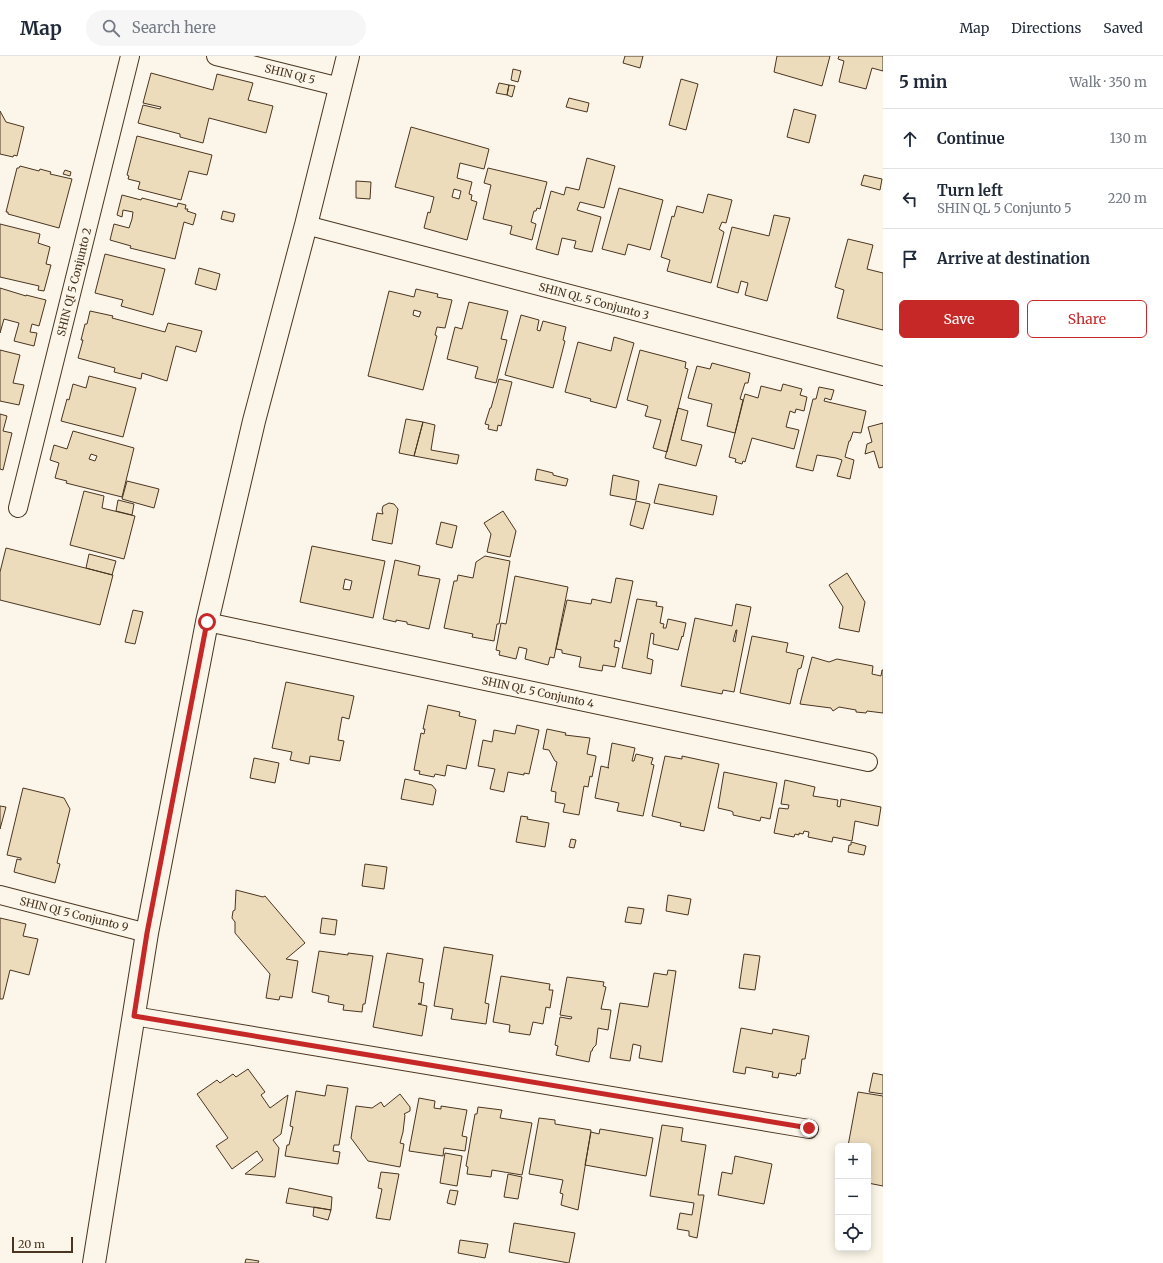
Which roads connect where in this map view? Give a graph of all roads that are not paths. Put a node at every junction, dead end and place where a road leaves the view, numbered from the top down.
1 (130, 56) edge
2 (216, 56) edge
3 (348, 56) edge
4 (340, 87) junction
5 (306, 225) junction
6 (883, 376) edge
7 (18, 508) dead end
8 (207, 622) junction
9 (868, 762) dead end
10 (0, 895) edge
11 (147, 933) junction
12 (134, 1016) junction
13 (809, 1128) dead end
14 (94, 1263) edge

1 - 7 street, SHIN QI 5 Conjunto 2
2 - 4 street, SHIN QI 5
3 - 4 street
4 - 5 street
5 - 6 street, SHIN QL 5 Conjunto 3
5 - 8 street
8 - 9 street, SHIN QL 5 Conjunto 4
8 - 11 street
10 - 11 street, SHIN QI 5 Conjunto 9
11 - 12 street
12 - 13 street
12 - 14 street

